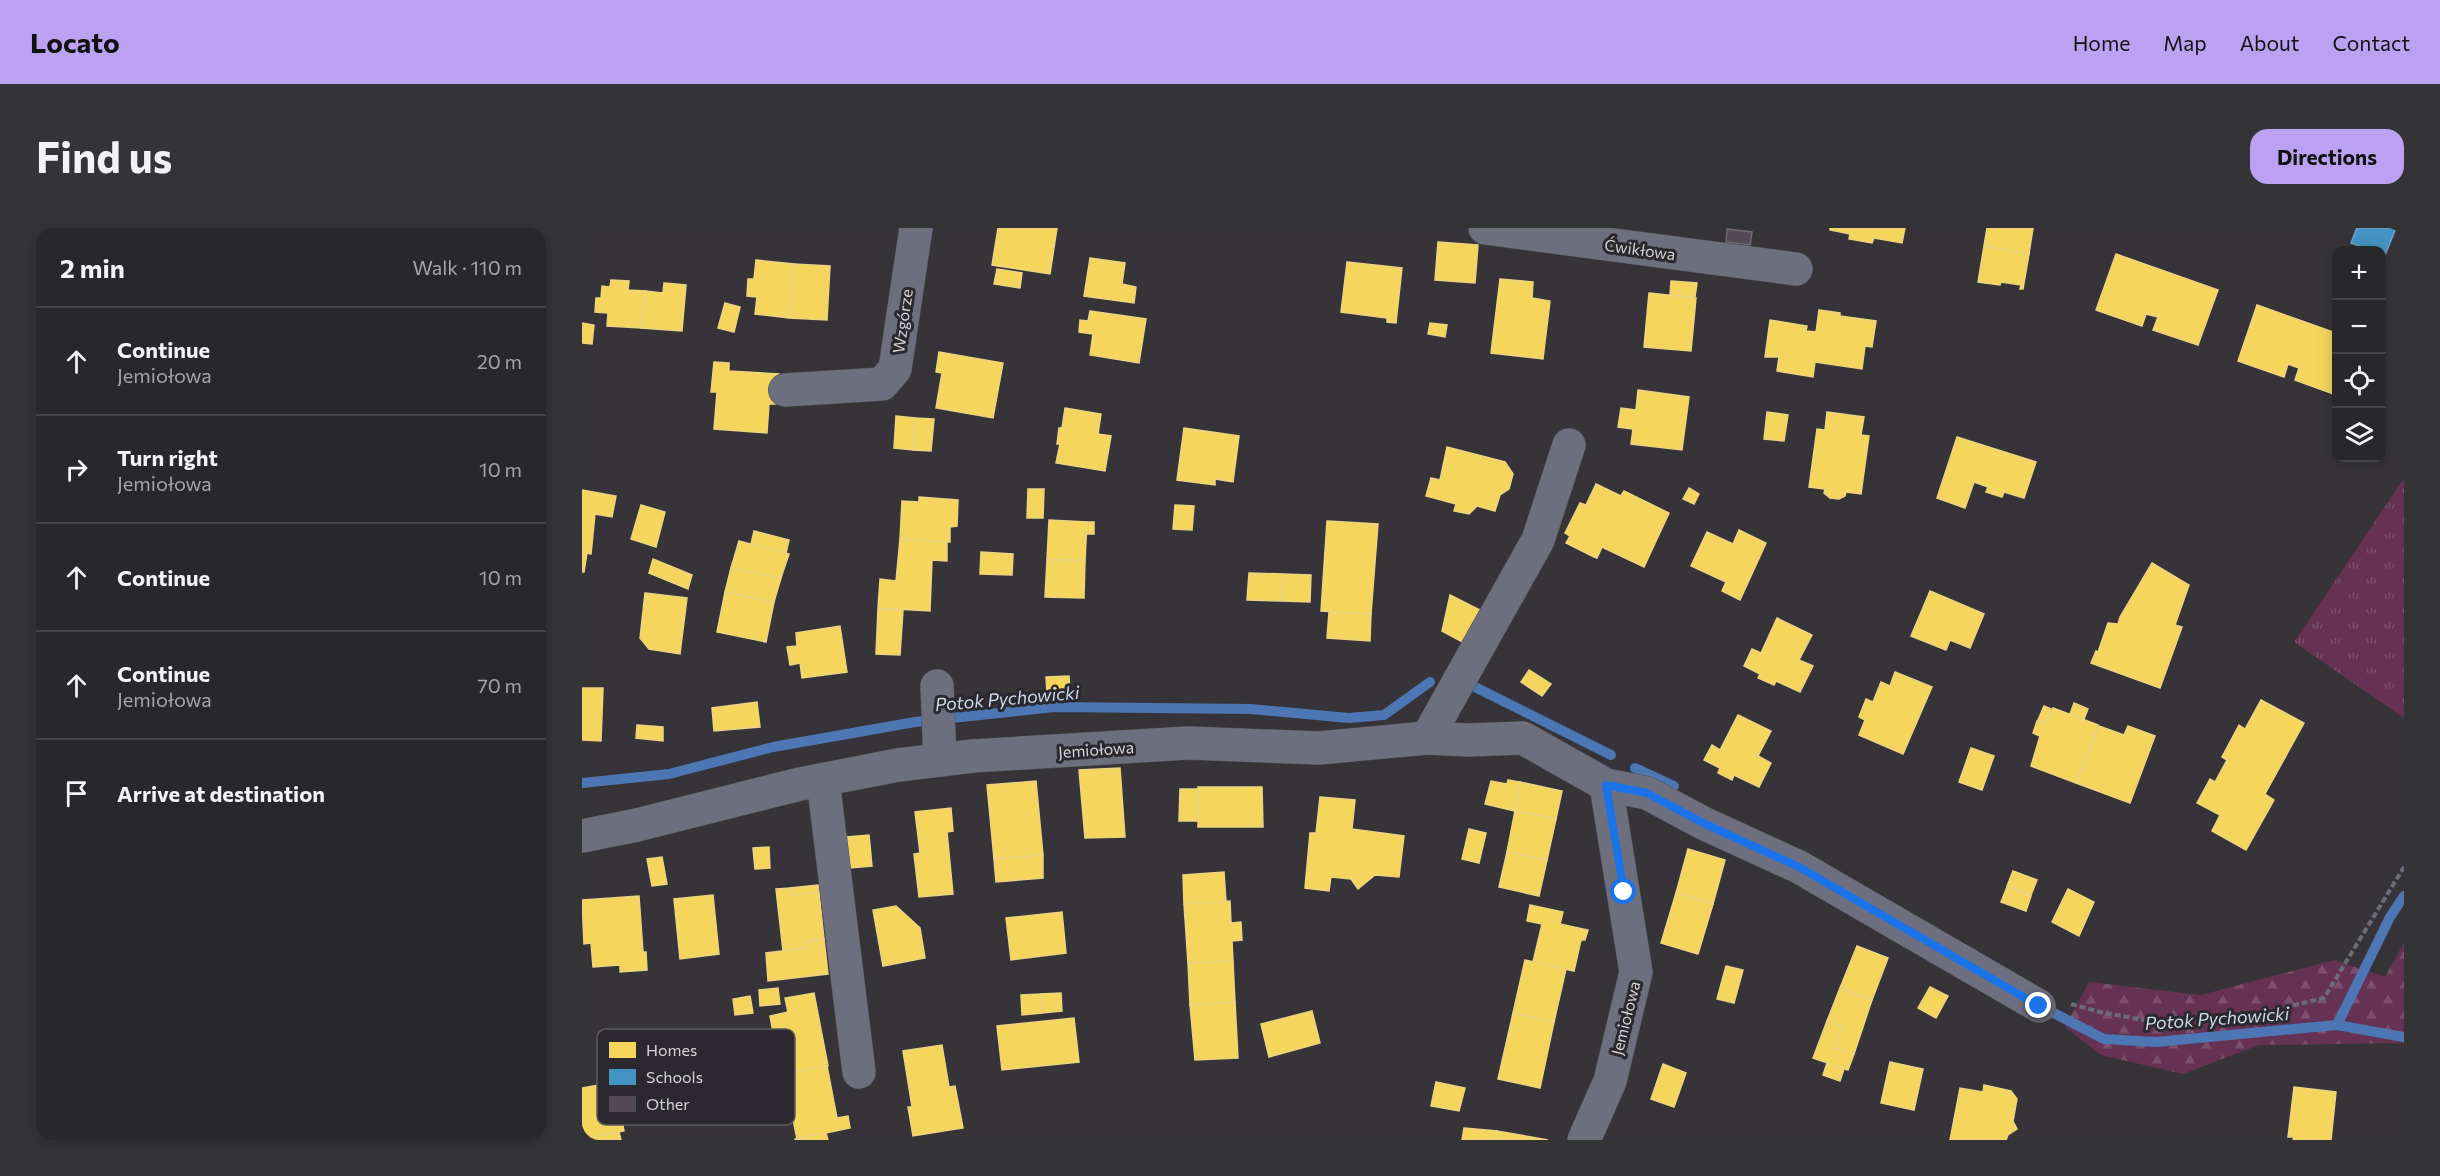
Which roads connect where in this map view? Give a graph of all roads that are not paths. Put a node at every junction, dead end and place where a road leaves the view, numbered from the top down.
1 (916, 228) edge
2 (1485, 228) edge
3 (1796, 269) dead end
4 (785, 390) dead end
5 (1569, 445) dead end
6 (1428, 738) junction
7 (822, 780) junction
8 (1606, 785) junction
9 (582, 836) edge
10 (2054, 1004) road end
11 (859, 1072) dead end
12 (1584, 1140) edge

1 - 4 street, Wzgórze
2 - 3 street, Ćwikłowa
5 - 6 street
6 - 7 street, Jemiołowa
6 - 8 street, Jemiołowa
7 - 9 street, Jemiołowa
7 - 11 street
8 - 10 street, Jemiołowa
8 - 12 street, Jemiołowa

